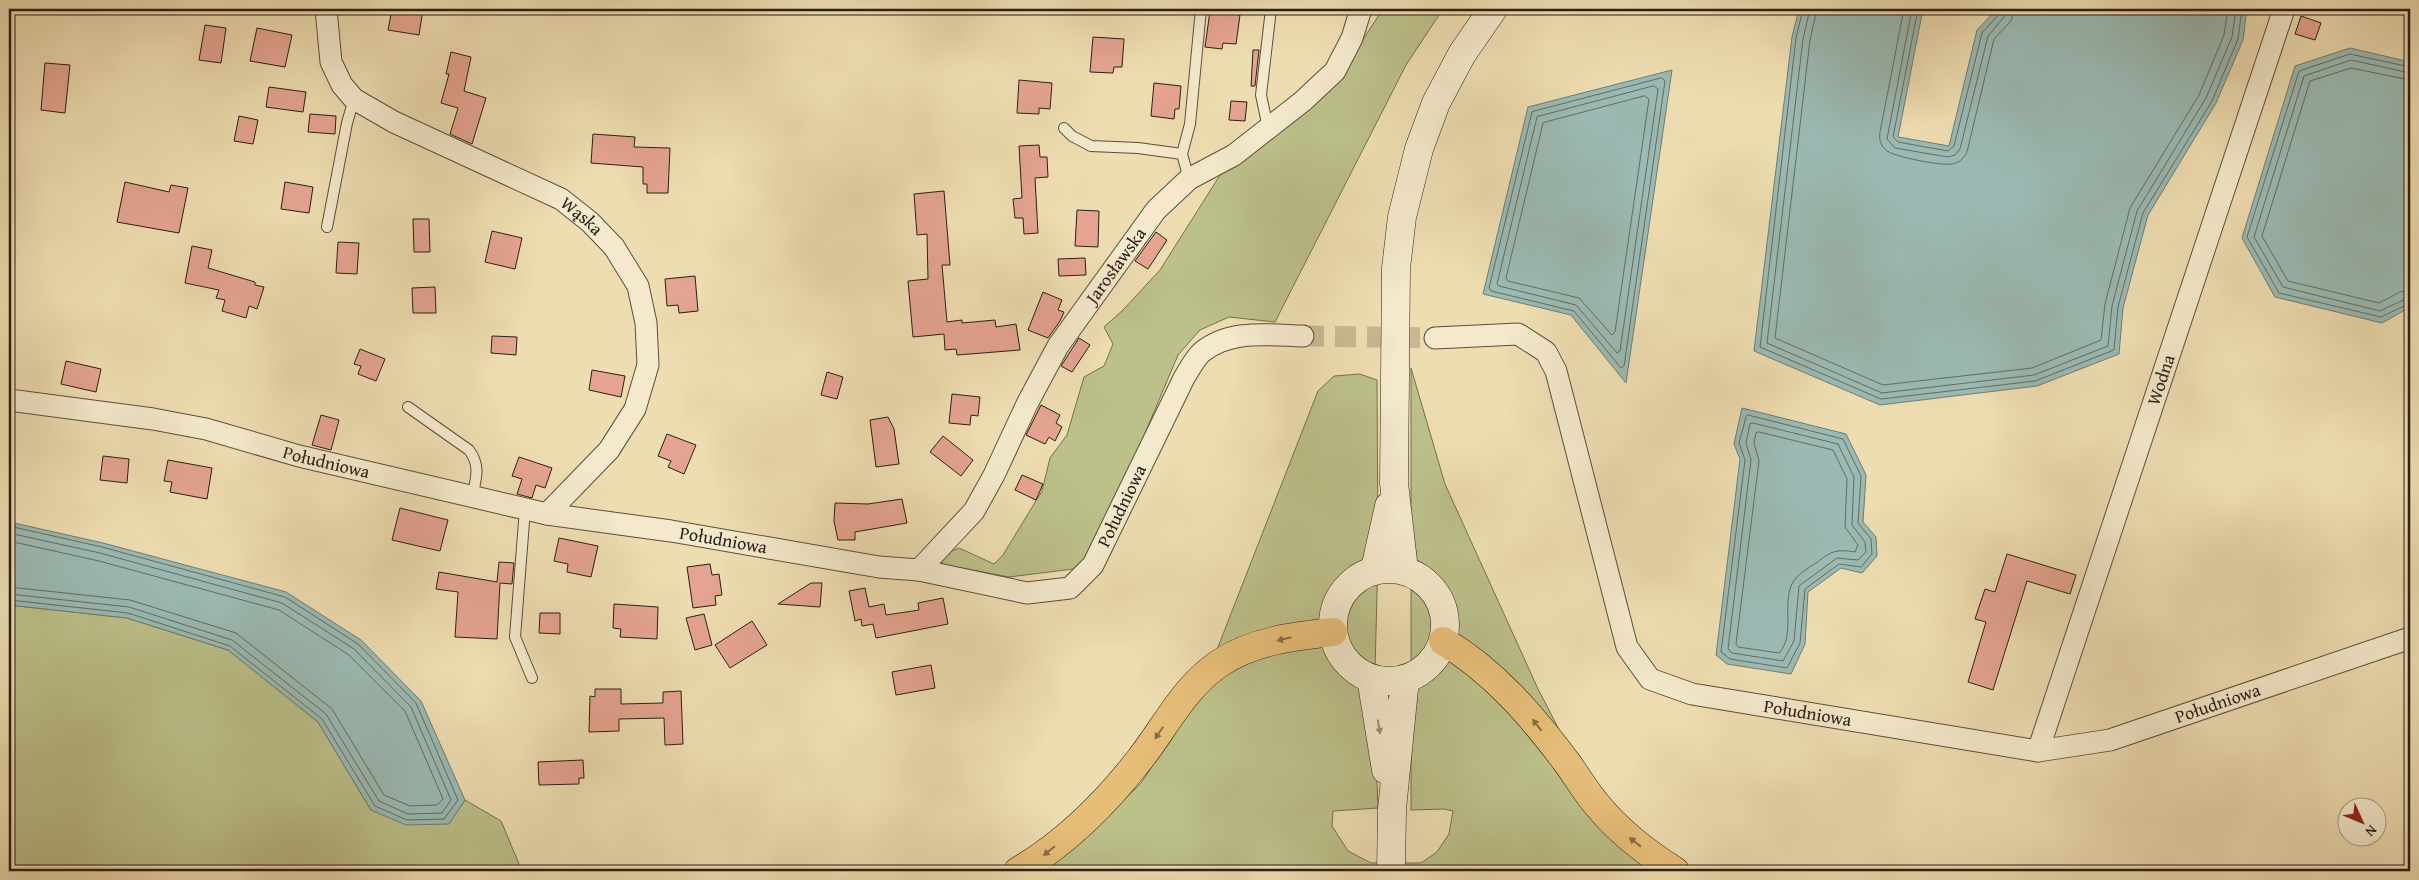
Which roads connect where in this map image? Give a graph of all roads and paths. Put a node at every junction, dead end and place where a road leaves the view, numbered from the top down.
1 (326, 9) edge
2 (1201, 9) edge
3 (1271, 9) edge
4 (1361, 9) edge
5 (1493, 9) edge
6 (2284, 9) edge
7 (354, 99) junction
8 (1064, 128) dead end
9 (1268, 128) junction
10 (1182, 154) junction
11 (1189, 179) junction
12 (328, 227) dead end
13 (1303, 336) tunnel mouth
14 (1434, 338) tunnel mouth
15 (9, 400) edge
16 (408, 407) dead end
17 (1394, 483) junction
18 (472, 497) junction
19 (525, 509) junction
20 (547, 514) junction
21 (1376, 569) junction
22 (919, 570) junction
23 (1404, 570) junction
24 (1332, 632) junction
25 (2410, 638) edge
26 (1443, 641) junction
27 (532, 678) dead end
28 (1371, 678) junction
29 (1405, 679) junction
30 (2038, 751) junction
31 (1392, 809) junction
32 (1018, 871) edge
33 (1391, 871) edge
34 (1675, 871) edge

1 - 7 street, Wąska
2 - 10 lane
3 - 9 lane
4 - 9 street, Jarosławska
5 - 17 main road
6 - 30 street, Wodna
7 - 12 lane
7 - 20 street, Wąska
8 - 10 lane
9 - 11 street, Jarosławska
10 - 11 lane
11 - 22 street, Jarosławska
13 - 22 street, Południowa
14 - 30 street, Południowa
15 - 18 street, Południowa
16 - 18 lane
17 - 21 main road
17 - 23 main road
18 - 19 street, Południowa
19 - 20 street, Południowa
19 - 27 lane
20 - 22 street, Południowa
21 - 23 main road
21 - 24 main road
23 - 26 main road
24 - 28 main road
24 -> 32 main road
25 - 30 street, Południowa
26 - 29 main road
34 -> 26 main road
28 - 29 main road
28 -> 31 main road
29 - 31 main road
31 - 33 main road

